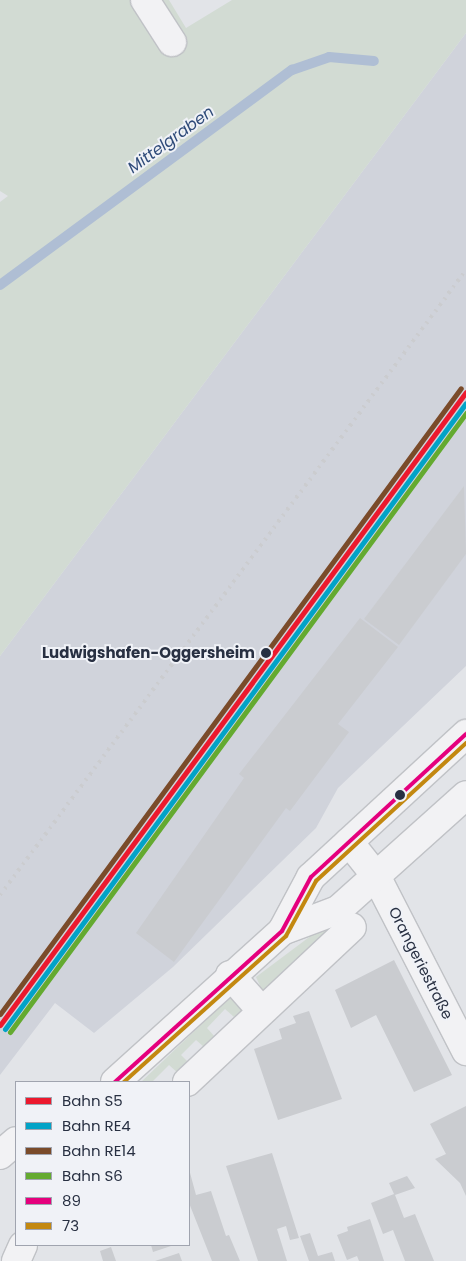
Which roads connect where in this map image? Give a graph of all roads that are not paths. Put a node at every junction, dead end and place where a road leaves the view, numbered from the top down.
1 (145, 0) edge
2 (172, 42) dead end
3 (466, 734) edge
4 (466, 795) edge
5 (349, 842) junction
6 (376, 876) junction
7 (352, 927) dead end
8 (282, 930) junction
9 (230, 975) junction
10 (261, 1010) junction
11 (466, 1051) edge
12 (114, 1079) edge
13 (188, 1081) edge
14 (15, 1142) edge
15 (0, 1155) edge
16 (23, 1246) edge
17 (16, 1261) edge

1 - 2 street
3 - 5 street
4 - 6 street
5 - 6 street, Orangeriestraße
5 - 8 street
6 - 8 street
6 - 11 street, Orangeriestraße
7 - 10 street
8 - 9 street
9 - 10 street
9 - 12 street
10 - 13 street
14 - 15 street
16 - 17 street

